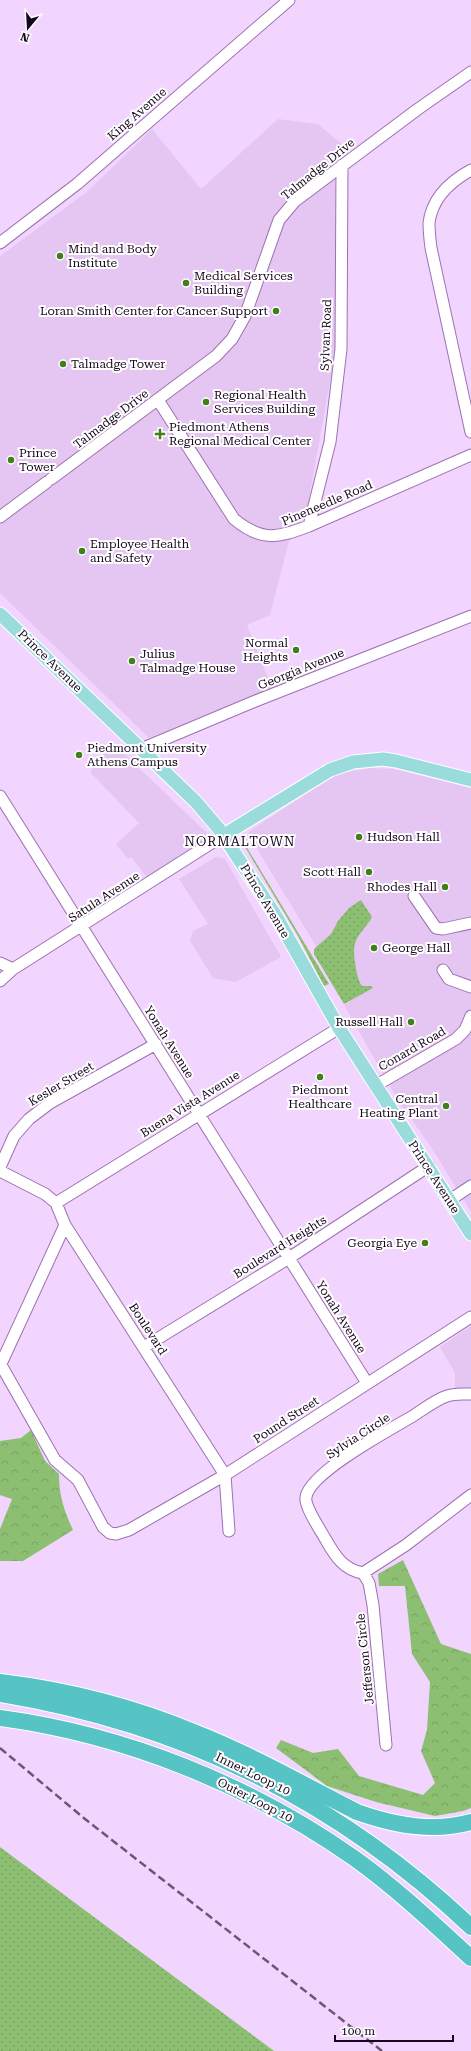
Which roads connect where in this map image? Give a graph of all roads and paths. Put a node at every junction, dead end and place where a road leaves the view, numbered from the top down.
1 (285, 1) edge
2 (471, 72) edge
3 (342, 165) junction
4 (471, 170) edge
5 (0, 243) edge
6 (158, 400) junction
7 (471, 432) edge
8 (471, 455) edge
9 (0, 517) edge
10 (309, 526) junction
11 (0, 614) edge
12 (471, 616) edge
13 (142, 749) junction
14 (471, 780) edge
15 (0, 796) edge
16 (224, 835) junction
17 (414, 896) dead end
18 (471, 923) edge
19 (82, 927) junction
20 (0, 962) edge
21 (13, 969) junction
22 (443, 970) dead end
23 (0, 981) edge
24 (471, 987) edge
25 (471, 1016) edge
26 (339, 1028) junction
27 (156, 1044) junction
28 (375, 1086) junction
29 (199, 1114) junction
30 (429, 1166) junction
31 (0, 1167) edge
32 (0, 1172) edge
33 (471, 1186) edge
34 (450, 1200) junction
35 (56, 1203) junction
36 (65, 1225) junction
37 (471, 1234) edge
38 (289, 1258) junction
39 (471, 1317) edge
40 (144, 1347) junction
41 (1, 1361) edge
42 (367, 1383) junction
43 (471, 1394) edge
44 (225, 1474) junction
45 (471, 1495) edge
46 (229, 1531) dead end
47 (363, 1573) junction
48 (0, 1682) edge
49 (0, 1694) edge
50 (5, 1719) edge
51 (386, 1745) dead end
52 (471, 1822) edge
53 (471, 1927) edge
54 (471, 1958) edge

1 - 5 street, King Avenue
2 - 3 street, Talmadge Drive
3 - 6 street, Talmadge Drive
3 - 10 street, Sylvan Road
4 - 7 street
6 - 9 street, Talmadge Drive
6 - 10 street, Pineneedle Road
8 - 10 street, Pineneedle Road
11 - 13 main road, Prince Avenue
12 - 13 street, Georgia Avenue
13 - 16 main road, Prince Avenue
14 - 16 main road
15 - 19 street, Yonah Avenue
16 - 19 street, Satula Avenue
16 - 26 main road, Prince Avenue
17 - 18 street
19 - 21 street, Satula Avenue
19 - 27 street, Yonah Avenue
20 - 21 street
21 - 23 street, Satula Avenue
22 - 24 street
25 - 28 street, Conard Road
26 - 28 main road, Prince Avenue
26 - 29 street, Buena Vista Avenue
27 - 29 street, Yonah Avenue
27 - 31 street, Kesler Street
28 - 30 main road, Prince Avenue
29 - 35 street, Buena Vista Avenue
29 - 38 street, Yonah Avenue
30 - 34 main road, Prince Avenue
30 - 38 street, Boulevard Heights
32 - 35 street
33 - 34 street
34 - 37 main road, Prince Avenue
35 - 36 street, Boulevard
36 - 40 street, Boulevard
36 - 41 street
38 - 40 street, Boulevard Heights
38 - 42 street, Yonah Avenue
39 - 42 street, Pound Street
40 - 44 street, Boulevard
41 - 44 street, Pound Street
42 - 44 street, Pound Street
43 - 47 street, Sylvia Circle
44 - 46 street, Boulevard
45 - 47 street
47 - 51 street, Jefferson Circle
48 - 52 highway
49 - 53 highway, Inner Loop 10
50 - 54 highway, Outer Loop 10

